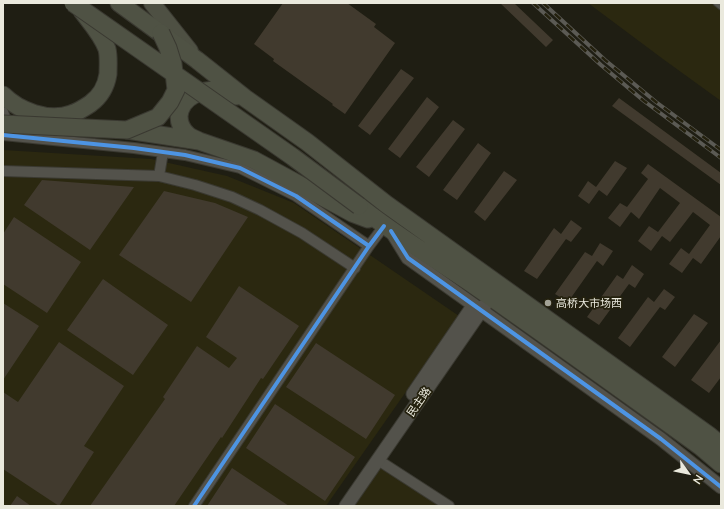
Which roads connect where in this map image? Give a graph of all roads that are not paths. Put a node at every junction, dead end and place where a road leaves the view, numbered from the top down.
1 (119, 3) edge
2 (152, 3) edge
3 (716, 3) edge
4 (76, 5) edge
5 (721, 7) edge
6 (161, 33) junction
7 (197, 60) junction
8 (3, 95) edge
9 (245, 98) junction
10 (3, 112) edge
11 (127, 130) junction
12 (6, 132) edge
13 (199, 141) junction
14 (163, 152) junction
15 (3, 170) edge
16 (159, 176) junction
17 (356, 210) junction
18 (387, 228) junction
19 (369, 246) junction
20 (355, 268) junction
21 (491, 297) junction
22 (477, 309) junction
23 (721, 445) edge
24 (378, 460) junction
25 (721, 464) edge
26 (721, 487) edge
27 (194, 506) edge
28 (336, 506) edge
29 (346, 506) edge
30 (448, 506) edge

1 - 6 highway
2 - 7 main road
3 - 5 lane
4 - 8 highway, bridge
4 - 17 highway, bridge
6 - 7 highway
6 - 11 highway, bridge
7 - 9 highway
9 - 13 highway
9 - 23 highway
10 - 12 street
11 - 12 highway, bridge
11 - 13 highway
12 - 14 street
13 - 17 highway
14 - 16 street
14 - 19 street
15 - 16 street
16 - 20 street
17 - 18 highway
18 - 19 street
18 - 21 highway
18 - 22 street
19 - 20 street
20 - 27 street
21 - 22 street, 民主路
21 - 25 highway
22 - 24 street, 民主路
22 - 26 street
22 - 28 street, 民主路
24 - 29 street, 民主路
24 - 30 street

